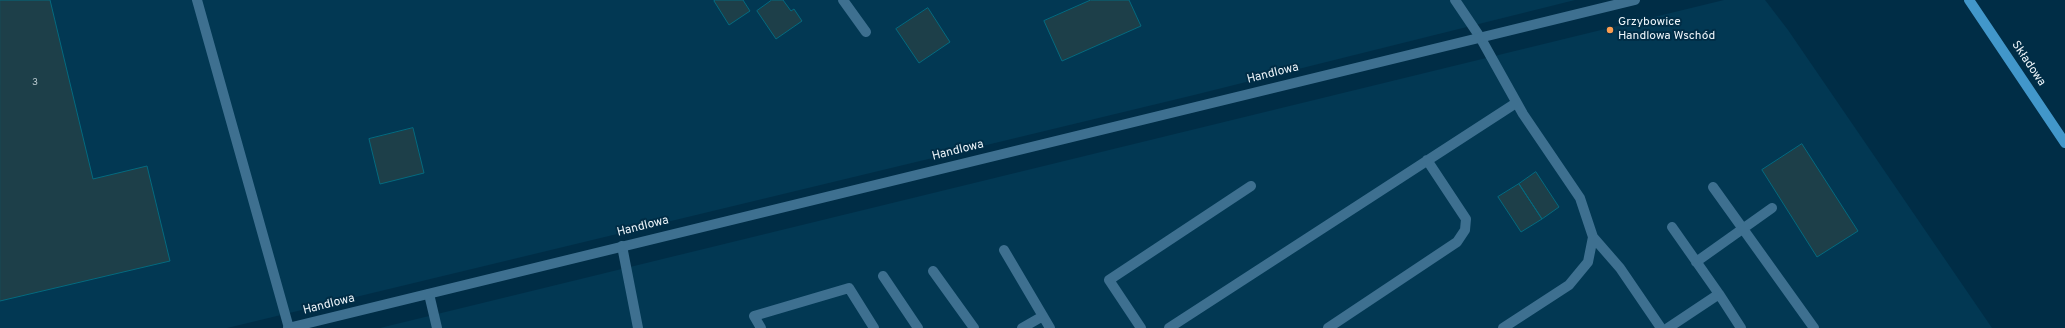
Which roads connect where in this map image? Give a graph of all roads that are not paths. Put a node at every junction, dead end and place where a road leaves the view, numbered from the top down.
1 (197, 0) edge
2 (843, 0) edge
3 (1455, 0) edge
4 (1636, 0) edge
5 (1969, 0) edge
6 (866, 32) dead end
7 (1480, 37) junction
8 (1516, 103) junction
9 (2065, 143) edge
10 (1427, 160) junction
11 (1251, 186) dead end
12 (1713, 187) dead end
13 (1772, 208) dead end
14 (1672, 227) dead end
15 (1743, 229) junction
16 (1593, 236) junction
17 (622, 246) junction
18 (1004, 250) dead end
19 (1696, 262) junction
20 (933, 271) dead end
21 (883, 276) dead end
22 (429, 294) junction
23 (1719, 294) junction
24 (1043, 316) junction
25 (288, 328) edge
26 (437, 328) edge
27 (638, 328) edge
28 (761, 328) edge
29 (874, 328) edge
30 (918, 328) edge
31 (974, 328) edge
32 (1022, 328) edge
33 (1050, 328) edge
34 (1141, 328) edge
35 (1169, 328) edge
36 (1328, 328) edge
37 (1503, 328) edge
38 (1661, 328) edge
39 (1668, 328) edge
40 (1741, 328) edge
41 (1814, 328) edge

1 - 25 street
2 - 6 street
3 - 7 street
4 - 7 street, Handlowa
5 - 9 main road, Składowa
7 - 8 street
7 - 17 street, Handlowa
8 - 10 street
8 - 16 street
10 - 35 street
10 - 36 street
11 - 34 street
12 - 15 street
13 - 15 street
14 - 19 street
15 - 19 street
15 - 41 street
16 - 37 street
16 - 38 street
17 - 22 street, Handlowa
17 - 27 street
18 - 24 street
19 - 23 street
20 - 31 street
21 - 30 street
22 - 25 street, Handlowa
22 - 26 street
23 - 39 street
23 - 40 street
24 - 32 street
24 - 33 street
28 - 29 street

